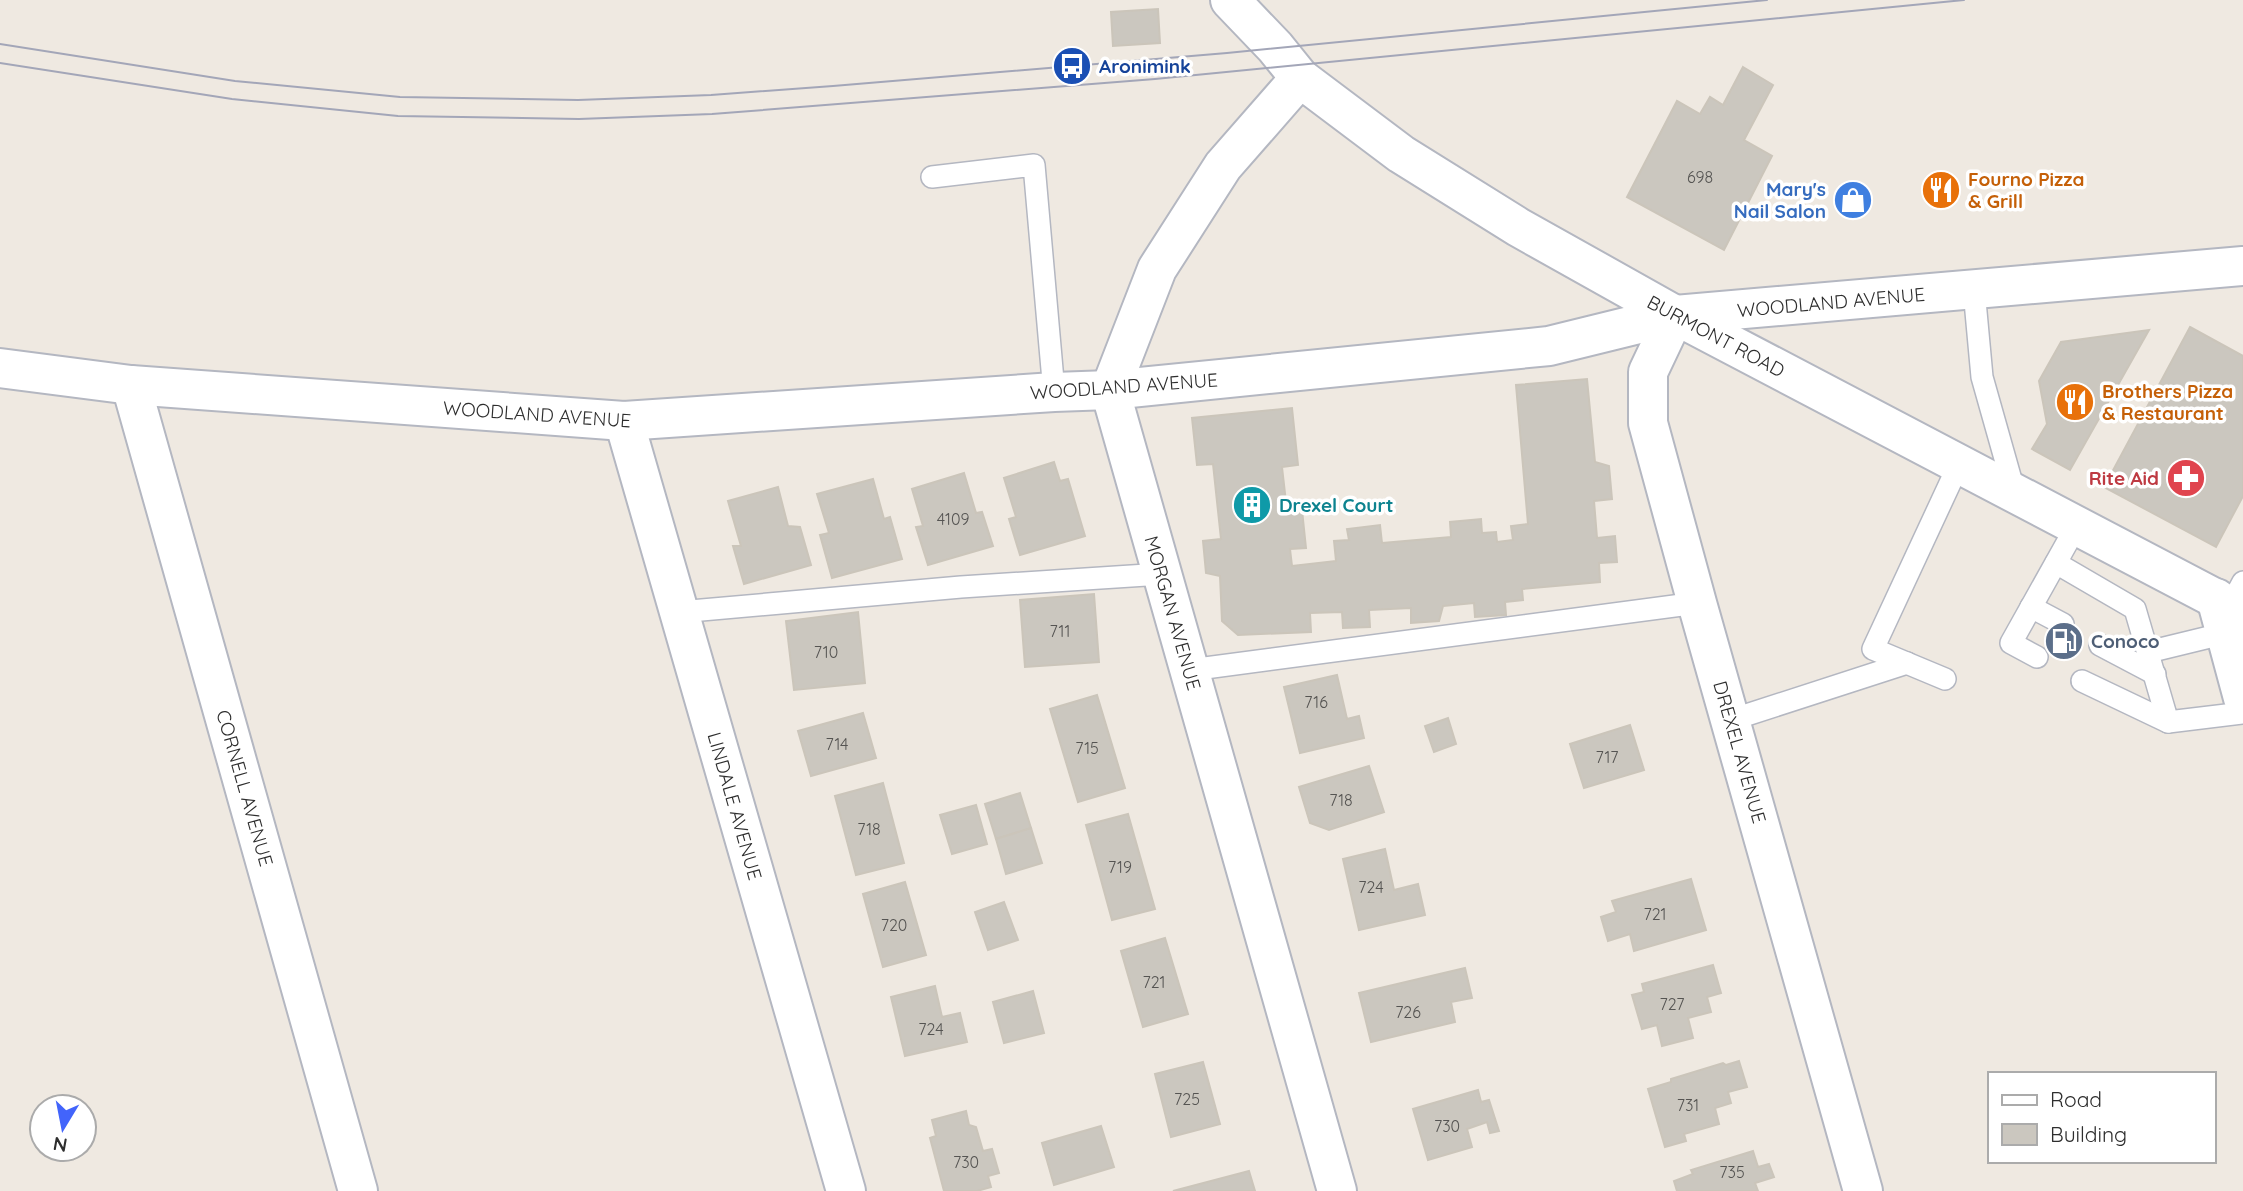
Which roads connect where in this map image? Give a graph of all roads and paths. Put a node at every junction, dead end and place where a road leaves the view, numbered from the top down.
1 (1230, 0) edge
2 (1300, 78) junction
3 (932, 177) dead end
4 (2243, 266) edge
5 (1974, 290) junction
6 (1675, 315) junction
7 (0, 368) edge
8 (131, 386) junction
9 (1110, 390) junction
10 (1054, 392) junction
11 (624, 421) junction
12 (1959, 464) junction
13 (2015, 494) junction
14 (2077, 525) junction
15 (2056, 563) junction
16 (1162, 574) junction
17 (1697, 603) junction
18 (2232, 606) edge
19 (2031, 607) junction
20 (679, 612) junction
21 (2063, 624) dead end
22 (2100, 645) dead end
23 (2148, 652) junction
24 (2037, 657) dead end
25 (1907, 663) junction
26 (1190, 670) junction
27 (2155, 674) junction
28 (1945, 679) dead end
29 (2082, 681) dead end
30 (2243, 698) edge
31 (2243, 713) edge
32 (1731, 720) junction
33 (2168, 722) junction
34 (358, 1191) edge
35 (846, 1191) edge
36 (1337, 1191) edge
37 (1863, 1191) edge

1 - 2 street, BURMONT ROAD
2 - 6 street, BURMONT ROAD
2 - 9 street
3 - 10 lane
4 - 5 street, WOODLAND AVENUE
5 - 6 street, WOODLAND AVENUE
5 - 13 lane
6 - 9 street, WOODLAND AVENUE
6 - 12 street, BURMONT ROAD
6 - 17 street, DREXEL AVENUE
7 - 8 street, WOODLAND AVENUE
8 - 11 street, WOODLAND AVENUE
8 - 34 street, CORNELL AVENUE
9 - 10 street, WOODLAND AVENUE
9 - 16 street, MORGAN AVENUE
10 - 11 street, WOODLAND AVENUE
11 - 20 street, LINDALE AVENUE
12 - 13 street, BURMONT ROAD
12 - 25 lane
13 - 14 street, BURMONT ROAD
14 - 15 lane
14 - 18 street, BURMONT ROAD
15 - 19 lane
15 - 23 lane
16 - 20 lane
16 - 26 street, MORGAN AVENUE
17 - 26 lane
17 - 32 street, DREXEL AVENUE
18 - 23 lane
18 - 30 street
19 - 21 lane
19 - 24 lane
20 - 35 street, LINDALE AVENUE
22 - 27 lane
23 - 27 lane
25 - 28 lane
25 - 32 lane
26 - 36 street, MORGAN AVENUE
27 - 33 lane
29 - 33 lane
31 - 33 lane
32 - 37 street, DREXEL AVENUE

